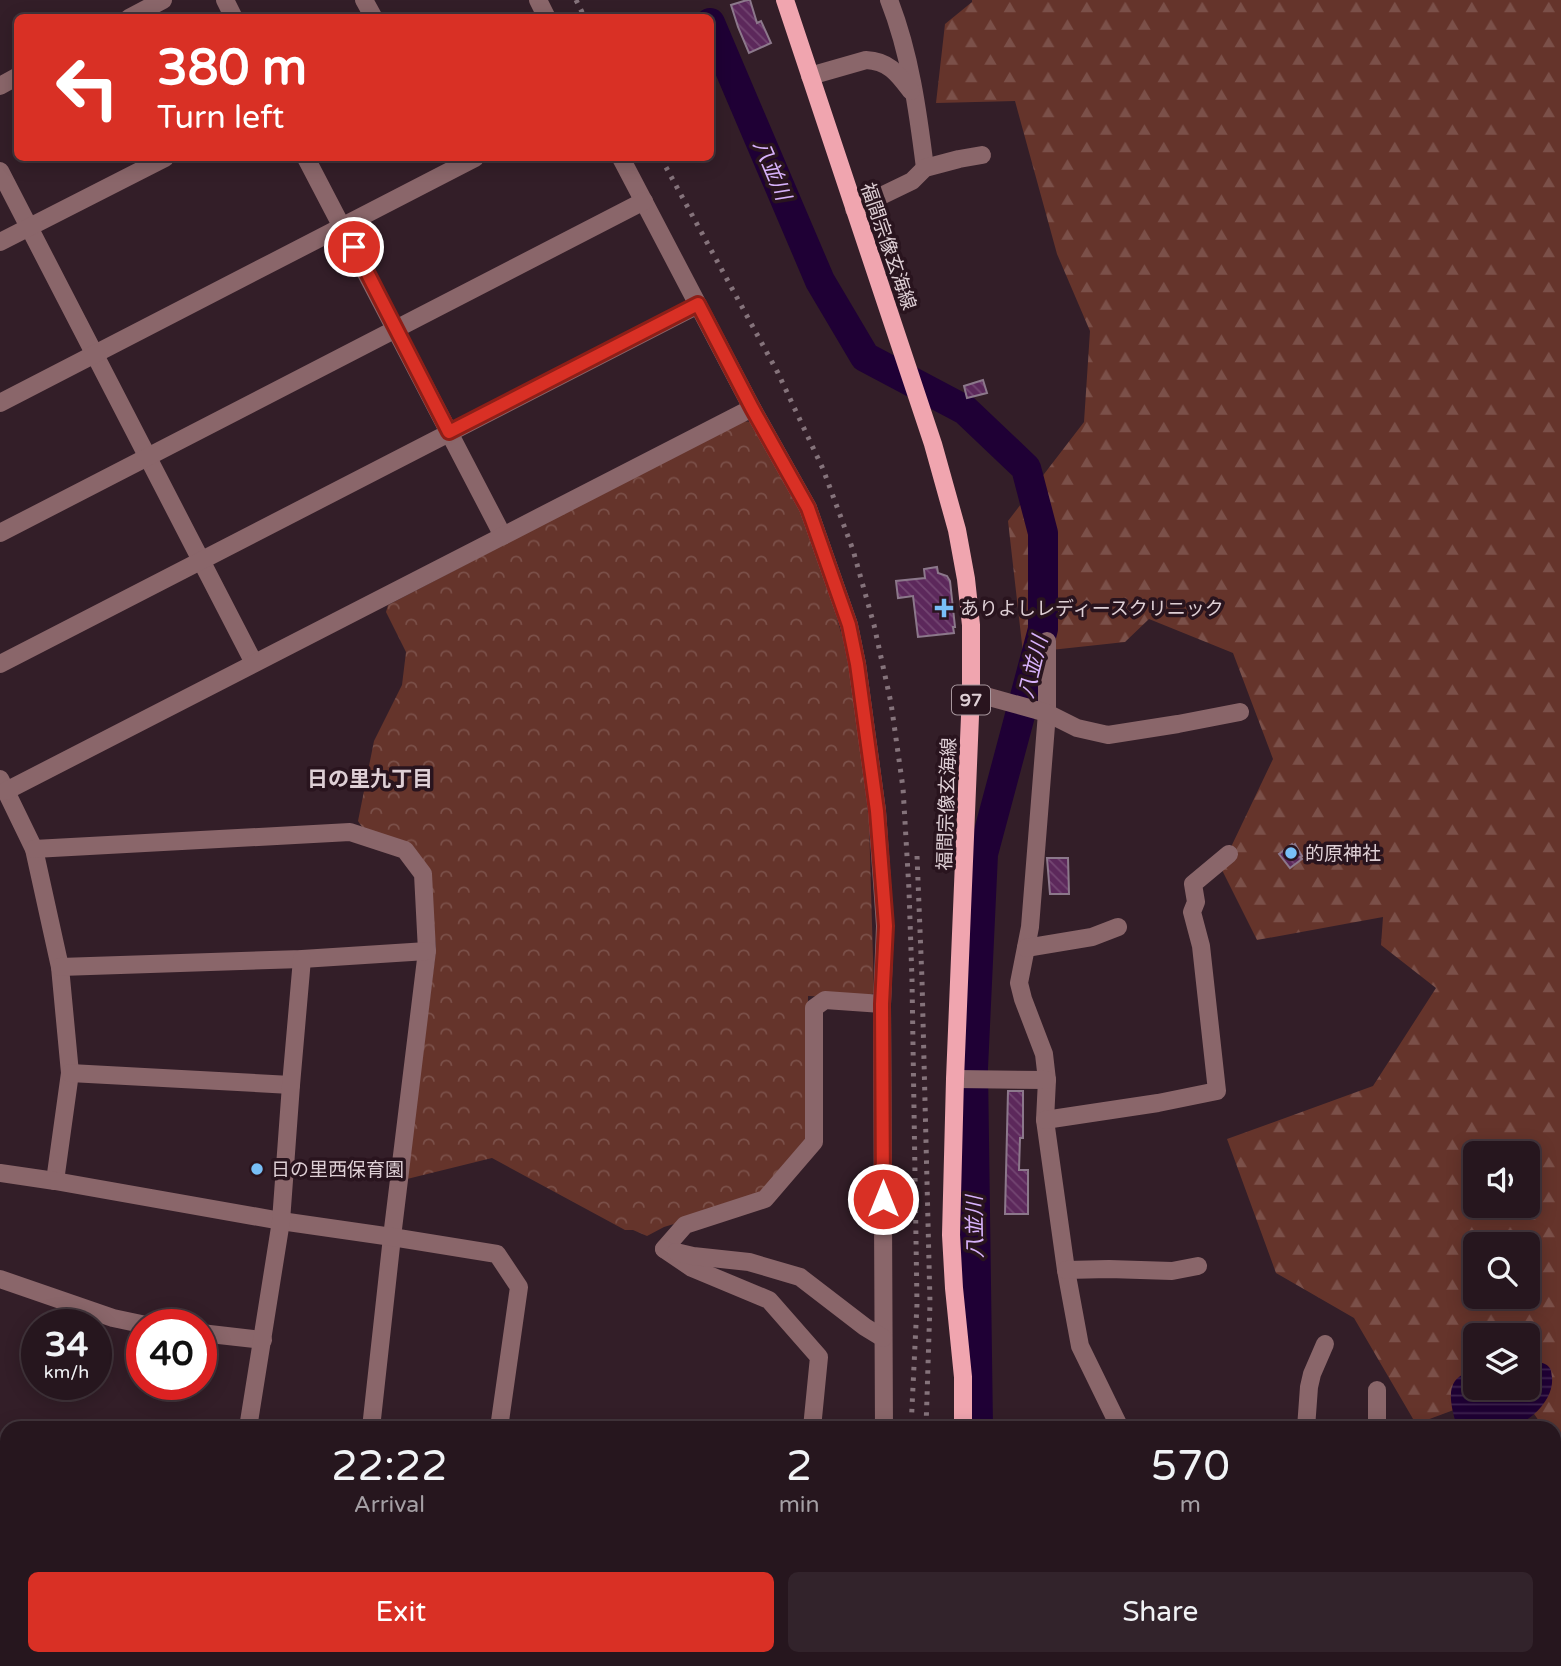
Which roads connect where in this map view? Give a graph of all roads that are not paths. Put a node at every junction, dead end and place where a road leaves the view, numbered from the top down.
1 (163, 0) edge
2 (785, 0) edge
3 (889, 0) edge
4 (137, 14) edge
5 (810, 76) junction
6 (916, 98) junction
7 (982, 155) dead end
8 (159, 161) edge
9 (308, 161) edge
10 (623, 161) edge
11 (450, 163) edge
12 (925, 168) junction
13 (0, 171) edge
14 (644, 201) junction
15 (854, 209) junction
16 (343, 226) junction
17 (29, 227) junction
18 (0, 243) edge
19 (698, 304) junction
20 (395, 328) junction
21 (96, 355) junction
22 (0, 403) edge
23 (752, 408) junction
24 (449, 432) junction
25 (147, 457) junction
26 (0, 533) edge
27 (503, 536) junction
28 (201, 561) junction
29 (1047, 641) dead end
30 (0, 663) edge
31 (254, 663) junction
32 (971, 692) junction
33 (1240, 712) dead end
34 (1047, 713) junction
35 (3, 785) edge
36 (34, 849) junction
37 (1229, 854) dead end
38 (1118, 927) dead end
39 (1026, 948) junction
40 (427, 951) junction
41 (302, 959) junction
42 (60, 967) junction
43 (882, 1004) junction
44 (70, 1073) junction
45 (962, 1080) junction
46 (1047, 1080) junction
47 (291, 1085) junction
48 (1045, 1120) junction
49 (0, 1173) edge
50 (55, 1181) junction
51 (281, 1221) junction
52 (393, 1237) junction
53 (664, 1249) junction
54 (1198, 1266) dead end
55 (1066, 1270) junction
56 (0, 1279) edge
57 (126, 1321) edge
58 (217, 1334) edge
59 (883, 1338) junction
60 (263, 1340) junction
61 (1325, 1344) dead end
62 (1377, 1390) dead end
63 (249, 1421) edge
64 (372, 1421) edge
65 (500, 1421) edge
66 (813, 1421) edge
67 (884, 1421) edge
68 (963, 1421) edge
69 (1117, 1421) edge
70 (1307, 1421) edge
71 (1377, 1421) edge

1 - 4 street
2 - 5 main road, 福間宗像玄海線 / 97
3 - 6 street
5 - 6 street
5 - 15 main road, 福間宗像玄海線 / 97
6 - 12 street
7 - 12 street
8 - 17 street
9 - 16 street
10 - 14 street
11 - 16 street
12 - 15 street
13 - 17 street
14 - 19 street
14 - 20 street
15 - 32 main road, 福間宗像玄海線 / 97
16 - 20 street
16 - 21 street
17 - 18 street
17 - 21 street
19 - 23 street
19 - 24 street
20 - 24 street
20 - 25 street
21 - 22 street
21 - 25 street
23 - 27 street
23 - 43 street
24 - 27 street
24 - 28 street
25 - 26 street
25 - 28 street
27 - 31 street
28 - 30 street
28 - 31 street
29 - 34 street
31 - 35 street
32 - 34 street
32 - 45 main road, 福間宗像玄海線 / 97
33 - 34 street
34 - 39 street
35 - 36 street
36 - 40 street
36 - 42 street
37 - 48 street
38 - 39 street
39 - 46 street
40 - 41 street
40 - 52 street
41 - 42 street
41 - 47 street
42 - 44 street
43 - 53 street
43 - 59 street
44 - 47 street
44 - 50 street
45 - 46 street
45 - 68 main road, 福間宗像玄海線 / 97
46 - 48 street
47 - 51 street
48 - 55 street
49 - 50 street
50 - 51 street
51 - 52 street
51 - 60 street
52 - 64 street
52 - 65 street
53 - 59 street
53 - 66 street
54 - 55 street
55 - 69 street
56 - 57 street
58 - 60 street
59 - 67 street
60 - 63 street
61 - 70 street
62 - 71 street

